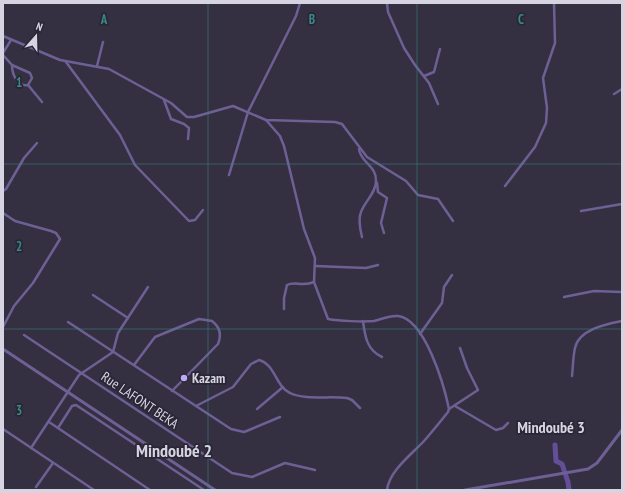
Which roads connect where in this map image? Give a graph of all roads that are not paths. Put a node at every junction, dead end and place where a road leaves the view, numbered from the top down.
1 (300, 3) edge
2 (387, 3) edge
3 (554, 3) edge
4 (3, 36) edge
5 (11, 40) junction
6 (103, 42) dead end
7 (440, 50) dead end
8 (3, 54) edge
9 (66, 61) junction
10 (12, 65) junction
11 (97, 66) junction
12 (424, 76) junction
13 (28, 85) junction
14 (622, 89) edge
15 (614, 94) dead end
16 (164, 99) junction
17 (42, 102) dead end
18 (438, 104) dead end
19 (248, 112) junction
20 (266, 120) junction
21 (188, 139) dead end
22 (37, 143) dead end
23 (358, 149) junction
24 (229, 175) dead end
25 (376, 183) junction
26 (505, 186) dead end
27 (3, 191) edge
28 (622, 204) edge
29 (203, 210) dead end
30 (581, 211) dead end
31 (3, 213) edge
32 (454, 221) dead end
33 (384, 233) dead end
34 (362, 237) dead end
35 (378, 265) dead end
36 (315, 266) junction
37 (452, 275) dead end
38 (314, 282) junction
39 (148, 288) dead end
40 (622, 292) edge
41 (93, 295) dead end
42 (564, 297) dead end
43 (284, 309) dead end
44 (128, 318) junction
45 (363, 321) junction
46 (622, 321) edge
47 (68, 322) dead end
48 (3, 327) edge
49 (420, 334) junction
50 (24, 335) dead end
51 (460, 348) dead end
52 (3, 349) edge
53 (113, 352) junction
54 (382, 357) dead end
55 (134, 365) junction
56 (82, 373) junction
57 (572, 376) dead end
58 (283, 387) junction
59 (172, 391) junction
60 (69, 392) junction
61 (455, 406) junction
62 (196, 407) junction
63 (360, 408) dead end
64 (257, 409) dead end
65 (448, 409) junction
66 (280, 417) dead end
67 (48, 422) junction
68 (508, 423) dead end
69 (58, 428) junction
70 (3, 429) edge
71 (622, 430) edge
72 (31, 448) junction
73 (53, 463) junction
74 (315, 470) dead end
75 (36, 488) dead end
76 (94, 490) edge
77 (150, 490) edge
78 (204, 490) edge
79 (215, 490) edge
80 (387, 490) edge
81 (465, 490) edge

1 - 19 street
2 - 12 street
3 - 26 street
4 - 5 street
5 - 8 street
5 - 9 street
6 - 11 street
7 - 12 street
8 - 10 street
9 - 11 street
9 - 29 street
10 - 13 street
10 - 13 street
11 - 16 street
12 - 18 street
13 - 17 street
14 - 15 street
16 - 19 street
16 - 21 street
19 - 20 street
19 - 24 street
20 - 23 street
20 - 36 street
22 - 27 street
23 - 25 street
23 - 32 street
25 - 33 street
25 - 34 street
28 - 30 street
31 - 48 street
35 - 36 street
36 - 38 street
37 - 49 street
38 - 43 street
38 - 45 street
39 - 44 street
40 - 42 street
41 - 44 street
44 - 53 street
45 - 49 street
45 - 54 street
46 - 57 street
47 - 53 street
49 - 65 street
50 - 56 street, Rue LAFONT BEKA
51 - 61 street
52 - 60 street
53 - 55 street
53 - 56 street
55 - 59 street
55 - 59 street
56 - 60 street
56 - 74 street, Rue LAFONT BEKA
58 - 62 street
58 - 63 street
58 - 64 street
59 - 62 street
60 - 67 street
60 - 79 street
61 - 65 street
61 - 68 street
62 - 66 street
65 - 80 street
67 - 69 street
67 - 72 street
69 - 77 street
69 - 78 street
70 - 72 street
71 - 81 street
72 - 73 street
73 - 75 street
73 - 76 street

